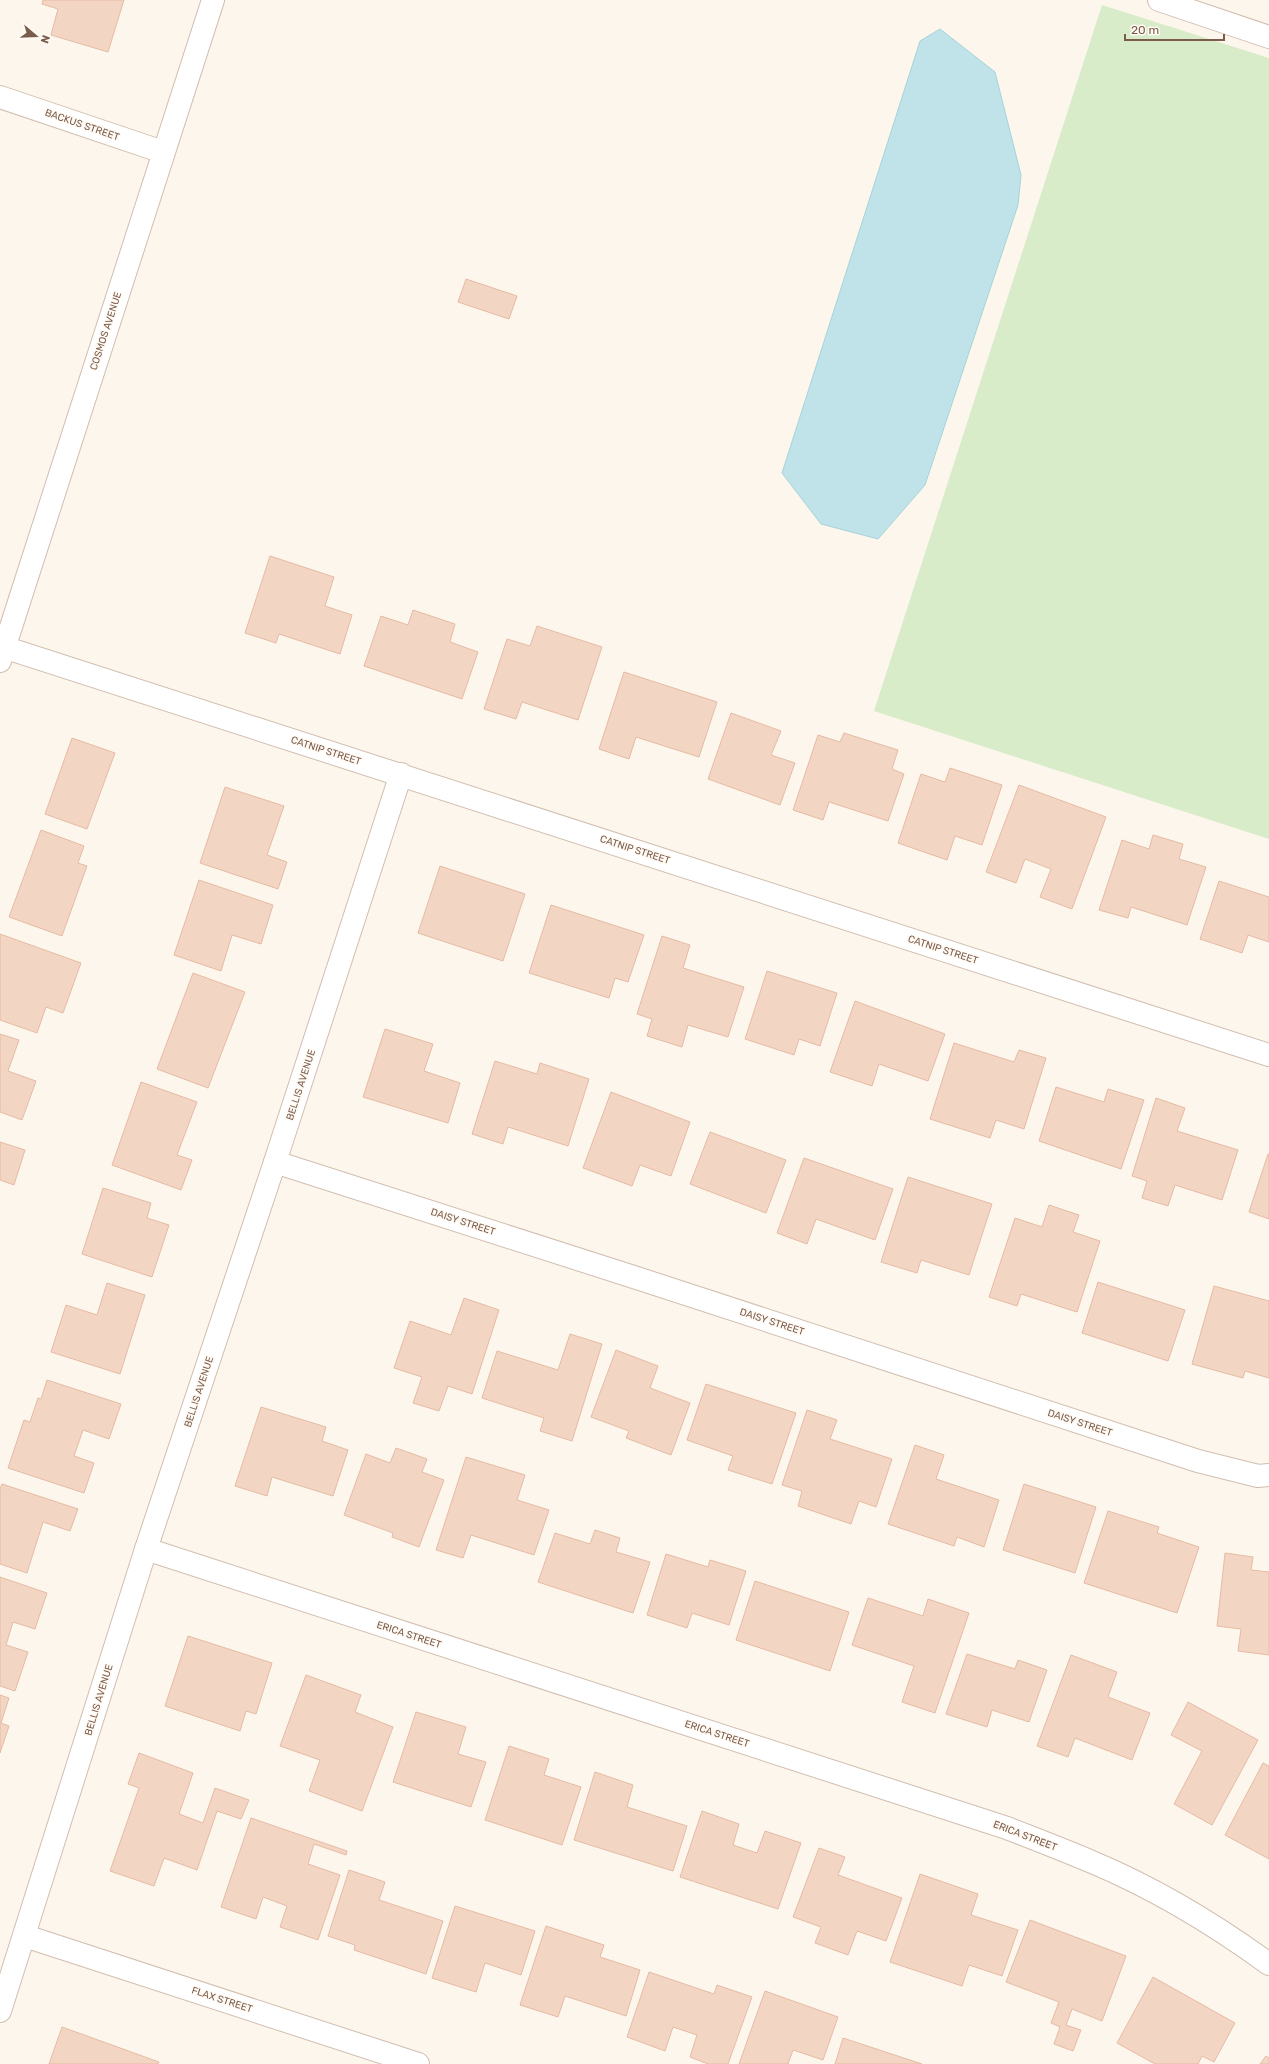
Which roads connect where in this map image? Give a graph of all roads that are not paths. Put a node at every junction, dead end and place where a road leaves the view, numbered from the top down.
1 (213, 0) edge
2 (1159, 0) edge
3 (1269, 37) edge
4 (0, 97) edge
5 (163, 152) junction
6 (2, 652) edge
7 (401, 774) junction
8 (1269, 1055) edge
9 (275, 1162) junction
10 (1269, 1475) edge
11 (146, 1549) junction
12 (25, 1936) junction
13 (1269, 1964) edge
14 (0, 2011) edge
15 (418, 2064) edge

1 - 5 street, COSMOS AVENUE
2 - 3 street
4 - 5 street, BACKUS STREET
5 - 6 street, COSMOS AVENUE
6 - 7 street, CATNIP STREET
7 - 8 street, CATNIP STREET
7 - 9 street, BELLIS AVENUE
9 - 10 street, DAISY STREET
9 - 11 street, BELLIS AVENUE
11 - 12 street, BELLIS AVENUE
11 - 13 street, ERICA STREET
12 - 14 street, BELLIS AVENUE
12 - 15 street, FLAX STREET

